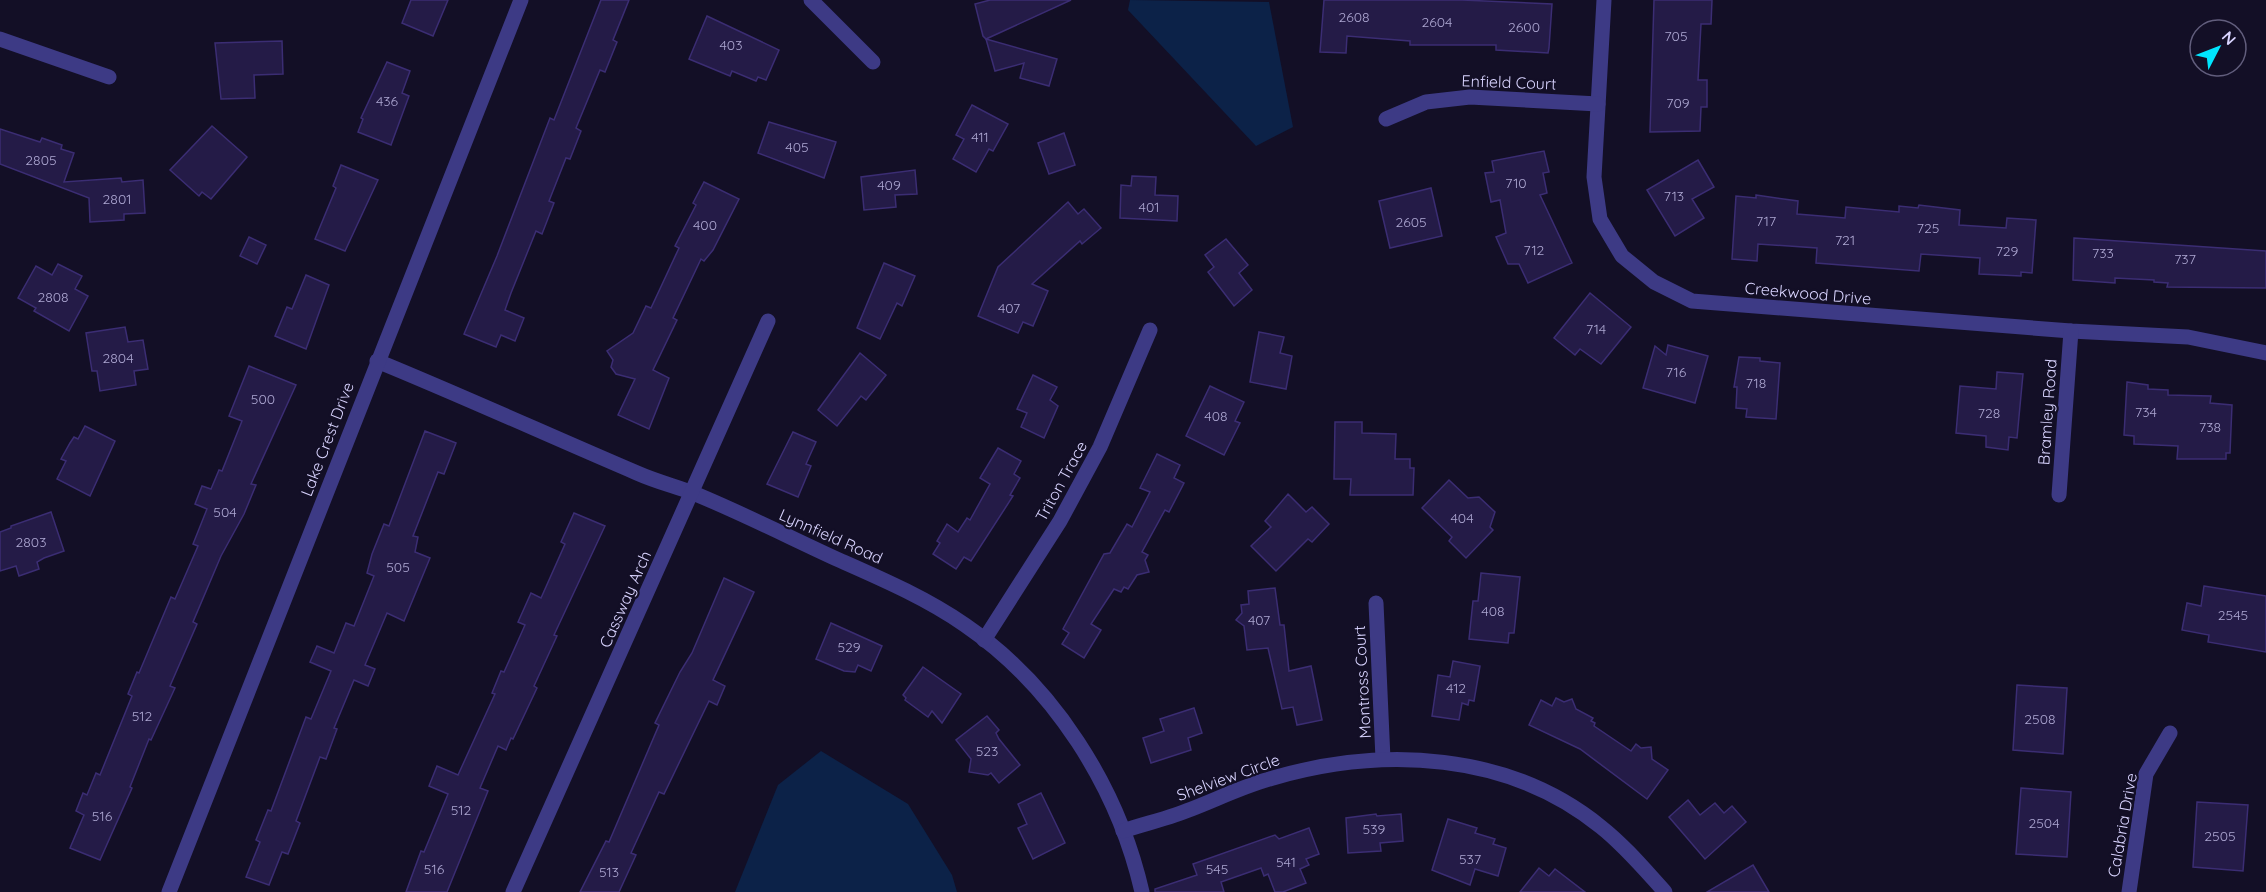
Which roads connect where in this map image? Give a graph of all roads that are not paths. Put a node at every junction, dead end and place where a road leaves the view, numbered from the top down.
1 (521, 0) edge
2 (811, 0) edge
3 (1604, 0) edge
4 (0, 39) edge
5 (873, 62) dead end
6 (109, 77) dead end
7 (1598, 104) junction
8 (1386, 118) dead end
9 (768, 321) dead end
10 (1150, 330) dead end
11 (2071, 332) junction
12 (2266, 353) edge
13 (377, 361) junction
14 (693, 493) junction
15 (2058, 495) dead end
16 (1376, 603) dead end
17 (984, 640) junction
18 (2170, 733) dead end
19 (1383, 759) junction
20 (1123, 831) junction
21 (169, 892) edge
22 (513, 892) edge
23 (1142, 892) edge
24 (1665, 892) edge
25 (2129, 892) edge

1 - 13 street, Lake Crest Drive
2 - 5 street
3 - 7 street, Creekwood Drive
4 - 6 street
7 - 8 street, Enfield Court
7 - 11 street, Creekwood Drive
9 - 14 street, Cassway Arch
10 - 17 street, Triton Trace
11 - 12 street, Creekwood Drive
11 - 15 street, Bramley Road
13 - 14 street, Lynnfield Road
13 - 21 street, Lake Crest Drive
14 - 17 street, Lynnfield Road
14 - 22 street, Cassway Arch
16 - 19 street, Montross Court
17 - 20 street, Lynnfield Road
18 - 25 street, Calabria Drive
19 - 20 street, Shelview Circle
19 - 24 street, Shelview Circle
20 - 23 street, Lynnfield Road

